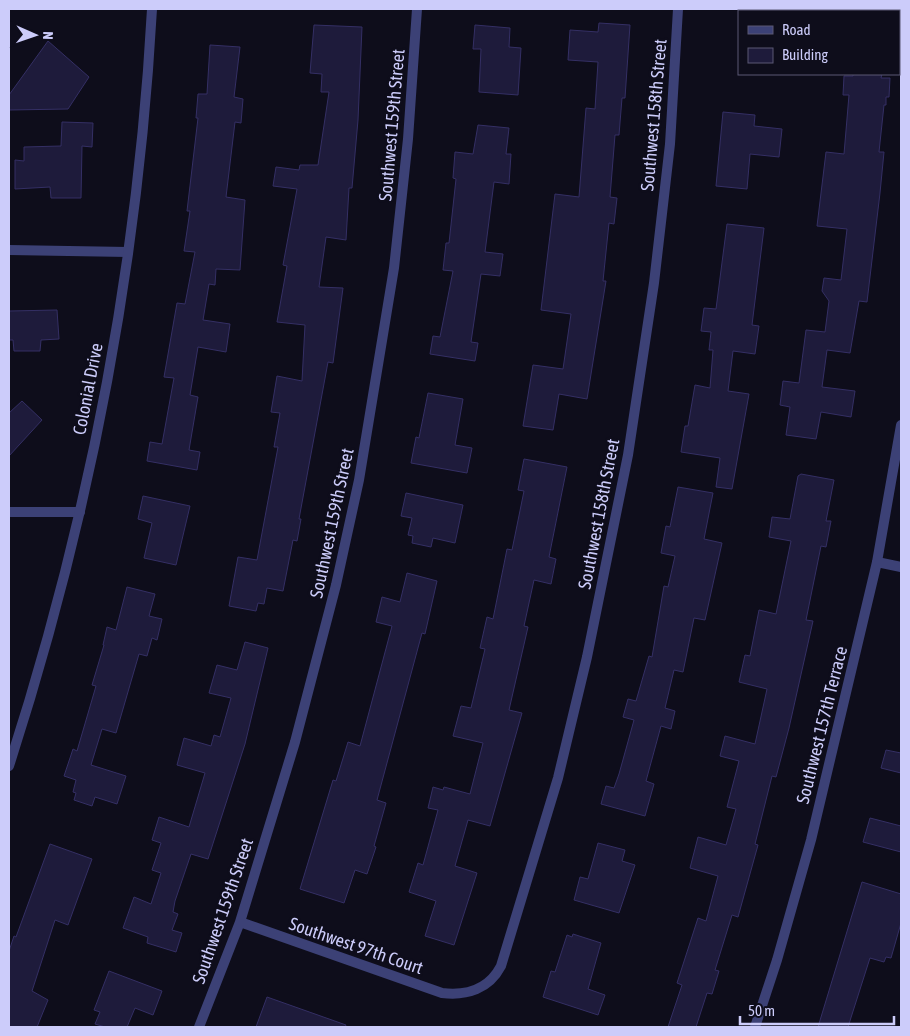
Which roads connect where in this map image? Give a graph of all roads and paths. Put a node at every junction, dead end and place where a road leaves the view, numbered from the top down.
1 (152, 9) edge
2 (418, 9) edge
3 (678, 9) edge
4 (9, 250) edge
5 (128, 252) junction
6 (901, 425) edge
7 (9, 512) edge
8 (80, 512) junction
9 (878, 562) junction
10 (901, 567) edge
11 (9, 766) edge
12 (240, 922) junction
13 (462, 994) joint
14 (199, 1027) edge
15 (755, 1027) edge

1 - 5 street, Colonial Drive
2 - 12 street, Southwest 159th Street
3 - 13 street, Southwest 158th Street
4 - 5 street
5 - 8 street, Colonial Drive
6 - 9 street, Southwest 157th Terrace
7 - 8 street
8 - 11 street, Colonial Drive
9 - 10 street
9 - 15 street, Southwest 157th Terrace
12 - 13 street, Southwest 97th Court
12 - 14 street, Southwest 159th Street

